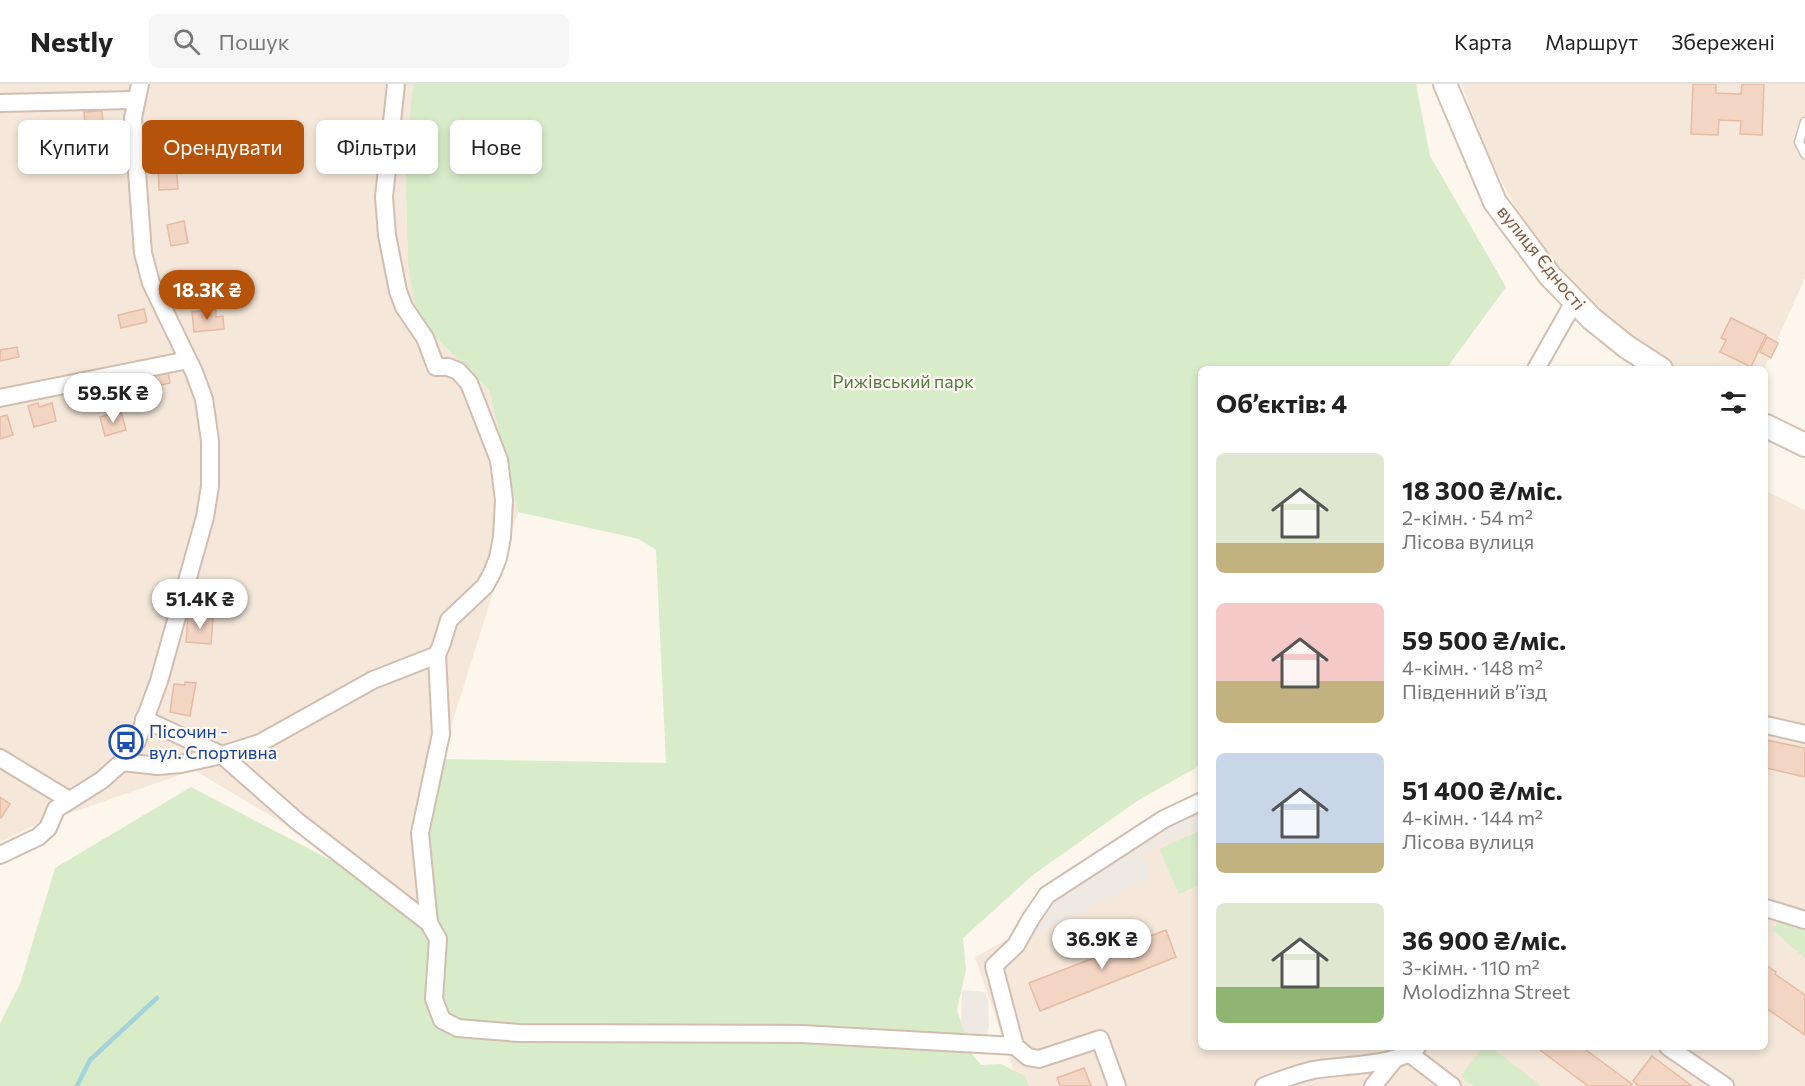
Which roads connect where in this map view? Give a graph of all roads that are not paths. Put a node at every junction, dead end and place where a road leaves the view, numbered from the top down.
1 (396, 84) edge
2 (1445, 84) edge
3 (138, 92) edge
4 (0, 104) edge
5 (1805, 122) edge
6 (1805, 154) edge
7 (1574, 302) junction
8 (188, 360) junction
9 (1538, 366) edge
10 (1656, 366) edge
11 (0, 398) edge
12 (1768, 427) edge
13 (1805, 445) edge
14 (437, 655) junction
15 (144, 719) junction
16 (1768, 725) edge
17 (1805, 734) edge
18 (222, 755) junction
19 (0, 758) edge
20 (122, 762) junction
21 (69, 800) junction
22 (1198, 803) edge
23 (0, 855) edge
24 (1768, 909) edge
25 (1805, 920) edge
26 (429, 923) junction
27 (1015, 1046) junction
28 (1672, 1050) edge
29 (1407, 1054) edge
30 (1117, 1086) edge
31 (1264, 1086) edge
32 (1373, 1086) edge
33 (1452, 1086) edge
34 (1725, 1086) edge

1 - 14 street
2 - 7 street, вулиця Єдності
3 - 4 street
3 - 8 street
5 - 6 lane
7 - 9 street
7 - 10 street, вулиця Єдності
8 - 11 street
8 - 15 street
12 - 13 street
14 - 18 street
14 - 26 street
15 - 18 street
15 - 20 street
16 - 17 street
18 - 20 street
18 - 26 street
19 - 21 street
20 - 21 street
21 - 23 street
22 - 27 street
24 - 25 street
26 - 27 street
27 - 30 street
28 - 34 street
29 - 31 street
29 - 32 street
29 - 33 street

